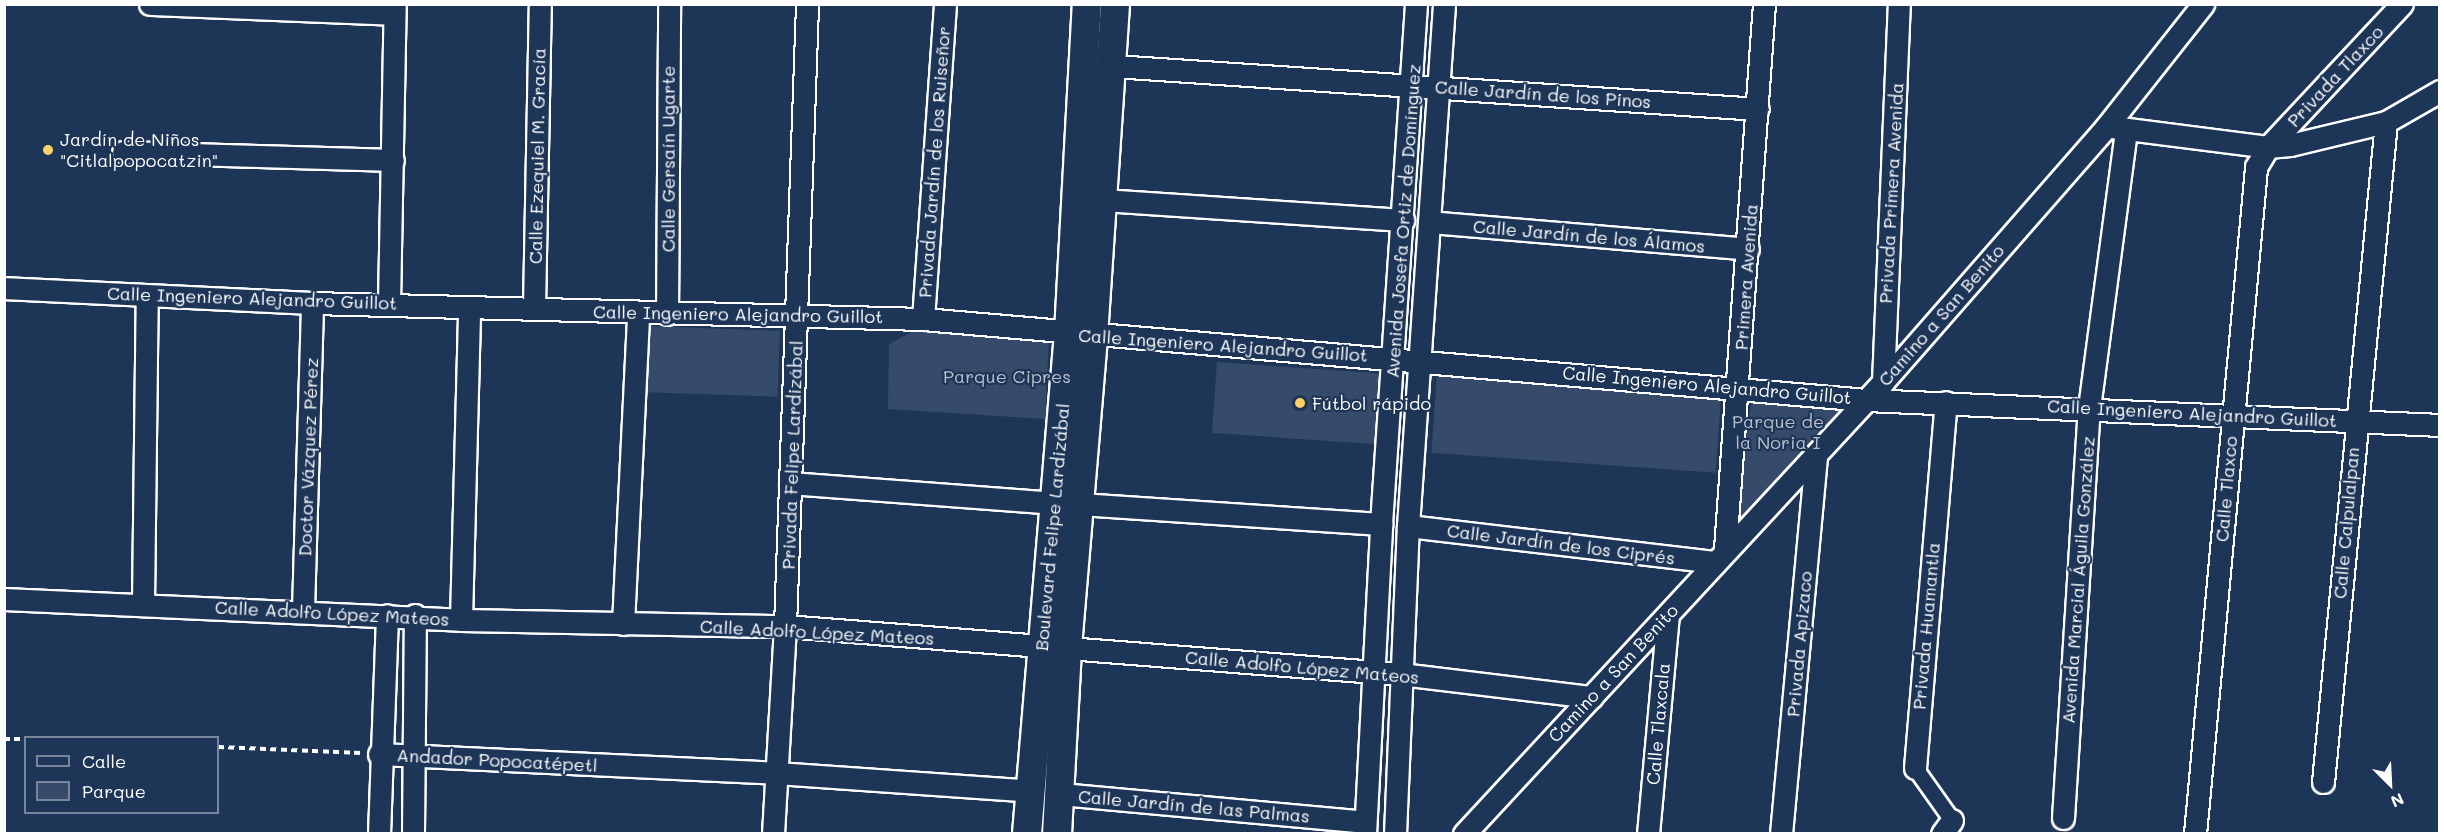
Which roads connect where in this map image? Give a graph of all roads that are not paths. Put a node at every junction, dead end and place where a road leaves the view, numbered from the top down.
1 (540, 4) edge
2 (669, 4) edge
3 (807, 4) edge
4 (945, 4) edge
5 (1087, 4) edge
6 (1115, 4) edge
7 (1416, 4) edge
8 (1443, 4) edge
9 (1764, 4) edge
10 (1899, 4) edge
11 (2203, 4) edge
12 (2402, 4) edge
13 (163, 5) edge
14 (394, 9) edge
15 (1113, 66) junction
16 (1411, 85) junction
17 (1438, 87) junction
18 (2439, 91) edge
19 (1758, 109) junction
20 (2386, 122) junction
21 (2116, 128) junction
22 (2268, 147) junction
23 (123, 152) dead end
24 (393, 160) junction
25 (1102, 200) junction
26 (1403, 220) junction
27 (1429, 222) junction
28 (1748, 249) junction
29 (4, 288) edge
30 (147, 296) junction
31 (312, 303) junction
32 (389, 303) junction
33 (469, 307) junction
34 (534, 308) junction
35 (638, 312) junction
36 (667, 314) junction
37 (798, 314) junction
38 (923, 319) junction
39 (1081, 335) junction
40 (1395, 358) junction
41 (1420, 360) junction
42 (1882, 382) junction
43 (1739, 388) junction
44 (1866, 400) junction
45 (1946, 402) junction
46 (2090, 408) junction
47 (2233, 415) junction
48 (2355, 421) junction
49 (2439, 425) edge
50 (1816, 454) junction
51 (789, 483) junction
52 (1067, 503) junction
53 (1381, 524) junction
54 (1408, 526) junction
55 (1719, 556) junction
56 (4, 599) edge
57 (143, 604) junction
58 (303, 610) junction
59 (387, 615) junction
60 (416, 615) junction
61 (1668, 615) junction
62 (461, 620) junction
63 (623, 624) junction
64 (786, 626) junction
65 (1054, 647) junction
66 (1372, 673) junction
67 (1401, 674) junction
68 (1592, 697) junction
69 (380, 754) junction
70 (415, 757) junction
71 (1915, 768) joint
72 (776, 773) junction
73 (2323, 782) dead end
74 (1031, 791) junction
75 (1060, 794) junction
76 (2062, 818) dead end
77 (1947, 827) edge
78 (1365, 828) edge
79 (379, 834) edge
80 (413, 834) edge
81 (773, 834) edge
82 (1028, 834) edge
83 (1057, 834) edge
84 (1395, 834) edge
85 (1464, 834) edge
86 (1648, 834) edge
87 (1781, 834) edge
88 (2195, 834) edge

1 - 34 street, Calle Ezequiel M. Gracía
2 - 36 street, Calle Gersaín Ugarte
3 - 37 street, Privada Felipe Lardizábal
4 - 38 street, Privada Jardín de los Ruiseñor
5 - 39 main road, Boulevard Felipe Lardizábal
6 - 15 main road, Boulevard Felipe Lardizábal
7 - 16 street, Avenida Josefa Ortiz de Domínguez
8 - 17 street, Avenida Josefa Ortiz de Domínguez
9 - 19 street, Primera Avenida
10 - 42 street, Privada Primera Avenida
11 - 21 street
12 - 22 street, Privada Tlaxco
13 - 14 street
14 - 24 street
15 - 16 street, Calle Jardín de los Pinos
15 - 25 main road, Boulevard Felipe Lardizábal
16 - 17 street, Calle Jardín de los Pinos
16 - 26 street, Avenida Josefa Ortiz de Domínguez
17 - 19 street, Calle Jardín de los Pinos
17 - 27 street, Avenida Josefa Ortiz de Domínguez
18 - 20 street
19 - 28 street, Primera Avenida
20 - 22 street
20 - 48 street, Calle Calpulalpan
21 - 22 street
21 - 42 street, Camino a San Benito
21 - 46 street, Avenida Marcial Águila González
22 - 47 street, Calle Tlaxco
23 - 24 street
24 - 32 street
25 - 26 street
25 - 39 main road, Boulevard Felipe Lardizábal
26 - 40 street, Avenida Josefa Ortiz de Domínguez
27 - 28 street, Calle Jardín de los Álamos
27 - 41 street, Avenida Josefa Ortiz de Domínguez
28 - 43 street, Primera Avenida
29 - 30 street, Calle Ingeniero Alejandro Guillot
30 - 31 street, Calle Ingeniero Alejandro Guillot
30 - 57 street
31 - 32 street, Calle Ingeniero Alejandro Guillot
31 - 58 street, Doctor Vázquez Pérez
32 - 33 street, Calle Ingeniero Alejandro Guillot
33 - 34 street, Calle Ingeniero Alejandro Guillot
33 - 62 street
34 - 35 street, Calle Ingeniero Alejandro Guillot
35 - 36 street, Calle Ingeniero Alejandro Guillot
35 - 63 street
36 - 37 street, Calle Ingeniero Alejandro Guillot
37 - 38 street, Calle Ingeniero Alejandro Guillot
37 - 51 street, Privada Felipe Lardizábal
38 - 39 street, Calle Ingeniero Alejandro Guillot
39 - 40 street, Calle Ingeniero Alejandro Guillot
39 - 52 main road, Boulevard Felipe Lardizábal
40 - 41 street, Calle Ingeniero Alejandro Guillot
40 - 53 street, Avenida Josefa Ortiz de Domínguez
41 - 43 street, Calle Ingeniero Alejandro Guillot
41 - 54 street, Avenida Josefa Ortiz de Domínguez
42 - 44 street, Camino a San Benito
43 - 44 street, Calle Ingeniero Alejandro Guillot
43 - 55 street, Primera Avenida
44 - 45 street, Calle Ingeniero Alejandro Guillot
44 - 50 street, Camino a San Benito
45 - 46 street, Calle Ingeniero Alejandro Guillot
45 - 71 street, Privada Huamantla
46 - 47 street, Calle Ingeniero Alejandro Guillot
46 - 76 street, Avenida Marcial Águila González
47 - 48 street, Calle Ingeniero Alejandro Guillot
47 - 88 street, Calle Tlaxco
48 - 49 street, Calle Ingeniero Alejandro Guillot
48 - 73 street, Calle Calpulalpan
50 - 55 street, Camino a San Benito
50 - 87 street, Privada Apizaco
51 - 52 street
51 - 64 street, Privada Felipe Lardizábal
52 - 53 street
52 - 65 main road, Boulevard Felipe Lardizábal
53 - 66 street, Avenida Josefa Ortiz de Domínguez
54 - 55 street, Calle Jardín de los Ciprés
54 - 67 street, Avenida Josefa Ortiz de Domínguez
55 - 61 street, Camino a San Benito
56 - 57 street, Calle Adolfo López Mateos
57 - 58 street, Calle Adolfo López Mateos
58 - 59 street, Calle Adolfo López Mateos
59 - 60 street, Calle Adolfo López Mateos
59 - 69 street
60 - 62 street, Calle Adolfo López Mateos
60 - 70 street
61 - 68 street, Camino a San Benito
61 - 86 street, Calle Tlaxcala
62 - 63 street, Calle Adolfo López Mateos
63 - 64 street, Calle Adolfo López Mateos
64 - 65 street, Calle Adolfo López Mateos
64 - 72 street, Privada Felipe Lardizábal
65 - 66 street, Calle Adolfo López Mateos
65 - 74 main road, Boulevard Felipe Lardizábal
65 - 75 main road, Boulevard Felipe Lardizábal
66 - 67 street, Calle Adolfo López Mateos
66 - 78 street, Avenida Josefa Ortiz de Domínguez
67 - 68 street, Calle Adolfo López Mateos
67 - 84 street, Avenida Josefa Ortiz de Domínguez
68 - 85 street, Camino a San Benito
69 - 70 street, Andador Popocatépetl
69 - 79 street
70 - 72 street, Andador Popocatépetl
70 - 80 street
71 - 77 street, Privada Huamantla
72 - 74 street
72 - 81 street, Privada Felipe Lardizábal
74 - 82 main road, Boulevard Felipe Lardizábal
75 - 78 street, Calle Jardín de las Palmas
75 - 83 main road, Boulevard Felipe Lardizábal

